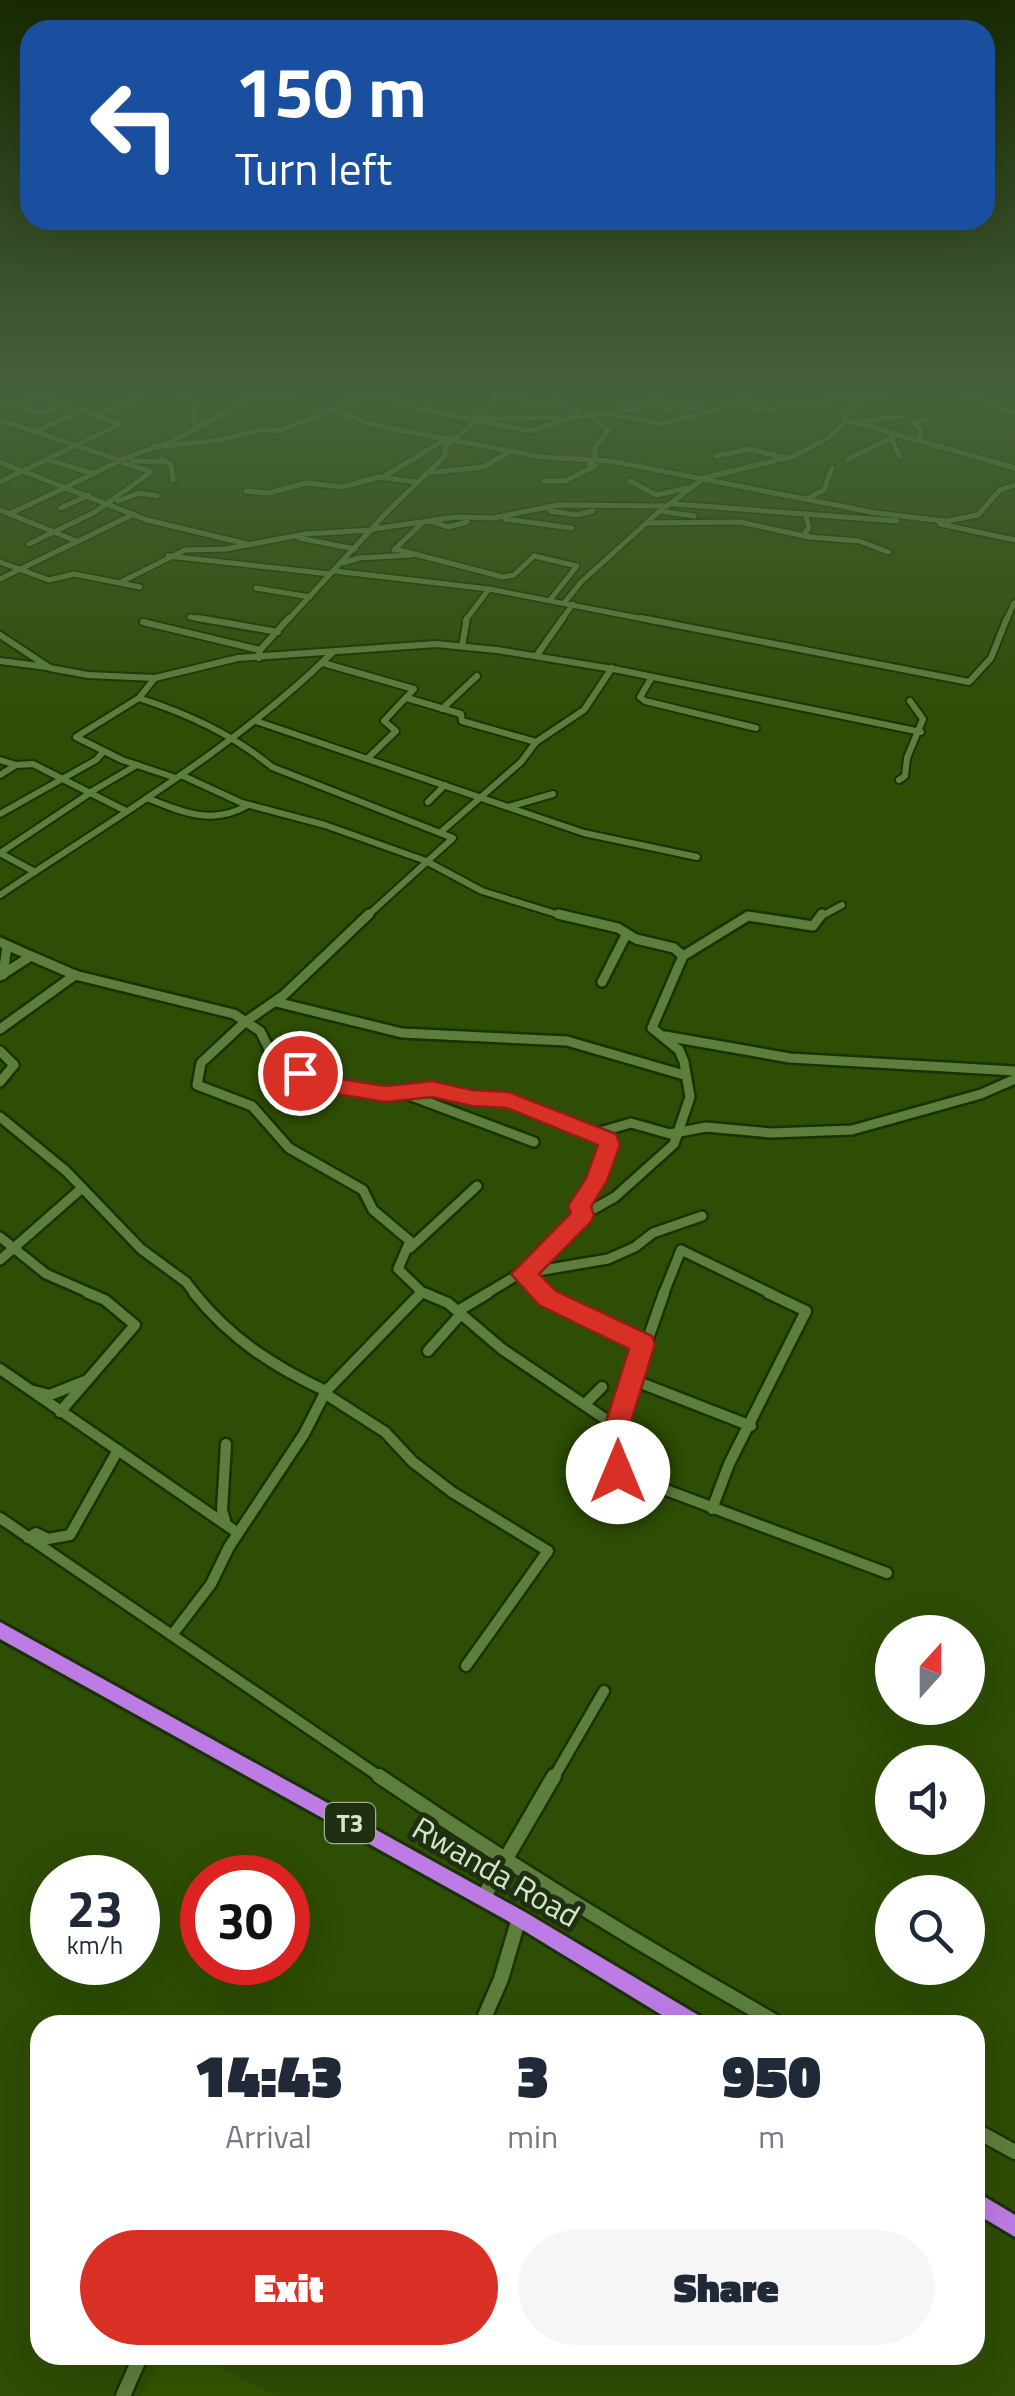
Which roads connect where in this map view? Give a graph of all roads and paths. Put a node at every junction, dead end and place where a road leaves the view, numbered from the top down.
1 (39, 500) edge
2 (73, 500) edge
3 (102, 500) edge
4 (114, 500) edge
5 (120, 500) edge
6 (400, 500) edge
7 (676, 500) edge
8 (809, 500) edge
9 (992, 500) edge
10 (820, 502) junction
11 (110, 503) junction
12 (670, 505) junction
13 (61, 508) dead end
14 (0, 510) edge
15 (657, 511) junction
16 (9, 514) junction
17 (134, 514) junction
18 (806, 516) junction
19 (816, 517) junction
20 (492, 518) junction
21 (426, 521) junction
22 (718, 521) junction
23 (944, 521) junction
24 (646, 523) junction
25 (929, 523) junction
26 (572, 528) dead end
27 (372, 530) junction
28 (939, 531) dead end
29 (55, 532) junction
30 (293, 537) junction
31 (810, 537) junction
32 (76, 540) junction
33 (1015, 540) edge
34 (29, 544) dead end
35 (251, 545) junction
36 (355, 549) junction
37 (395, 549) junction
38 (888, 552) dead end
39 (413, 555) junction
40 (168, 556) junction
41 (386, 559) junction
42 (0, 562) edge
43 (341, 564) junction
44 (18, 570) junction
45 (332, 573) junction
46 (0, 579) edge
47 (120, 583) junction
48 (140, 587) dead end
49 (256, 588) dead end
50 (490, 589) junction
51 (310, 596) junction
52 (550, 600) junction
53 (569, 603) junction
54 (1014, 603) edge
55 (190, 617) dead end
56 (142, 622) dead end
57 (278, 632) junction
58 (0, 635) edge
59 (462, 646) junction
60 (332, 653) junction
61 (259, 654) junction
62 (537, 655) junction
63 (0, 661) edge
64 (323, 663) junction
65 (50, 668) junction
66 (612, 668) junction
67 (478, 676) dead end
68 (652, 677) junction
69 (155, 678) junction
70 (139, 698) junction
71 (407, 698) junction
72 (910, 701) dead end
73 (442, 709) junction
74 (256, 721) junction
75 (756, 728) dead end
76 (920, 732) junction
77 (230, 740) junction
78 (536, 742) junction
79 (104, 752) junction
80 (368, 758) junction
81 (0, 760) edge
82 (139, 764) junction
83 (16, 765) junction
84 (0, 775) edge
85 (179, 777) junction
86 (61, 778) junction
87 (898, 780) dead end
88 (445, 785) junction
89 (90, 793) junction
90 (553, 794) dead end
91 (147, 798) junction
92 (479, 798) junction
93 (428, 802) dead end
94 (248, 805) junction
95 (505, 808) junction
96 (126, 810) junction
97 (0, 814) edge
98 (441, 832) junction
99 (0, 853) edge
100 (697, 857) dead end
101 (426, 860) junction
102 (35, 872) junction
103 (0, 896) edge
104 (842, 906) dead end
105 (626, 935) junction
106 (4, 944) edge
107 (31, 956) junction
108 (683, 956) junction
109 (1, 975) edge
110 (75, 976) junction
111 (602, 982) dead end
112 (273, 1002) junction
113 (245, 1022) junction
114 (0, 1029) edge
115 (660, 1035) junction
116 (0, 1050) edge
117 (1015, 1071) edge
118 (684, 1075) junction
119 (1015, 1079) edge
120 (0, 1082) edge
121 (406, 1094) junction
122 (0, 1117) edge
123 (596, 1133) junction
124 (680, 1134) junction
125 (534, 1142) dead end
126 (477, 1186) dead end
127 (82, 1188) junction
128 (583, 1215) junction
129 (702, 1216) dead end
130 (0, 1237) edge
131 (13, 1248) junction
132 (410, 1248) junction
133 (0, 1260) edge
134 (523, 1274) junction
135 (422, 1292) junction
136 (459, 1312) junction
137 (643, 1344) junction
138 (428, 1351) dead end
139 (0, 1369) edge
140 (90, 1378) junction
141 (633, 1380) junction
142 (602, 1387) dead end
143 (26, 1390) junction
144 (325, 1392) junction
145 (585, 1404) junction
146 (60, 1412) junction
147 (751, 1426) junction
148 (616, 1428) junction
149 (226, 1444) dead end
150 (118, 1450) junction
151 (712, 1508) junction
152 (0, 1518) edge
153 (226, 1524) junction
154 (238, 1533) junction
155 (28, 1538) junction
156 (887, 1573) dead end
157 (0, 1630) edge
158 (172, 1635) junction
159 (466, 1666) dead end
160 (604, 1691) dead end
161 (502, 1860) junction
162 (483, 1898) junction
163 (519, 1918) junction
164 (485, 2015) edge
165 (679, 2015) edge
166 (763, 2015) edge
167 (985, 2136) edge
168 (1015, 2152) edge
169 (985, 2208) edge
170 (1015, 2227) edge
171 (137, 2365) edge
172 (123, 2396) edge

1 - 16 street
2 - 13 street
3 - 11 street
4 - 11 street
5 - 11 street
6 - 27 street
7 - 12 street
8 - 10 street
9 - 23 street
10 - 19 street
10 - 23 street
11 - 17 street
11 - 29 street
12 - 15 street
12 - 18 street
12 - 20 street
14 - 16 street
15 - 22 street
15 - 24 street
16 - 29 street
17 - 32 street
17 - 35 street
18 - 19 street
18 - 31 street
19 - 25 street
20 - 21 street
20 - 26 street
21 - 27 street
21 - 37 street
22 - 24 street
22 - 31 street
23 - 25 street
24 - 53 street
25 - 28 street
25 - 33 street
27 - 30 street
27 - 36 street
29 - 32 street
29 - 34 street
30 - 35 street
30 - 36 street
31 - 38 street
32 - 44 street
35 - 40 street
36 - 43 street
37 - 39 street
37 - 41 street
39 - 41 street
39 - 52 street
40 - 45 street
40 - 47 street
41 - 43 street
42 - 44 street
43 - 45 street
44 - 46 street
44 - 47 street
45 - 50 street
45 - 51 street
47 - 48 street
49 - 51 street
50 - 52 street
50 - 59 street
51 - 57 street
52 - 53 street
53 - 54 street
53 - 62 street
55 - 57 street
56 - 61 street
57 - 61 street
58 - 65 street
59 - 60 street
59 - 62 street
60 - 61 street
60 - 64 street
61 - 69 street
62 - 66 street
63 - 65 street
64 - 71 street
64 - 74 street
65 - 69 street
66 - 68 street
66 - 78 street
67 - 73 street
68 - 75 street
68 - 76 street
69 - 70 street
70 - 77 street
70 - 79 street
71 - 73 street
71 - 80 street
72 - 76 street
73 - 78 street
74 - 77 street
74 - 80 street
76 - 87 street
77 - 85 street
77 - 98 street
78 - 92 street
79 - 82 street
79 - 86 street
80 - 88 street
81 - 83 street
82 - 85 street
82 - 89 street
83 - 84 street
83 - 86 street
85 - 91 street
85 - 94 street
86 - 89 street
86 - 97 street
88 - 92 street
88 - 93 street
89 - 96 street
89 - 99 street
90 - 95 street
91 - 94 street
91 - 96 street
92 - 95 street
92 - 98 street
94 - 101 street
95 - 100 street
96 - 102 street
98 - 101 street
99 - 102 street
101 - 105 street
101 - 112 street
102 - 103 street
104 - 108 street
105 - 108 street
105 - 111 street
106 - 107 street
106 - 109 street
107 - 109 street
107 - 110 street
108 - 115 street
110 - 113 street
110 - 114 street
112 - 113 street
112 - 118 street
113 - 121 street
113 - 132 street
115 - 117 street
115 - 118 street
116 - 120 street
118 - 124 street
119 - 124 street
121 - 123 street
121 - 125 street
122 - 127 street
123 - 124 street
123 - 128 street
124 - 128 street
126 - 132 street
127 - 131 street
127 - 144 street
128 - 134 street
129 - 134 street
130 - 131 street
131 - 133 street
131 - 140 street
132 - 135 street
134 - 136 street
134 - 137 street
135 - 136 street
135 - 144 street
136 - 138 street
136 - 145 street
137 - 141 street
137 - 147 street
139 - 143 street
140 - 143 street
140 - 146 street
141 - 147 street
141 - 148 street
142 - 145 street
143 - 146 street
144 - 154 street
144 - 159 street
145 - 148 street
146 - 150 street
147 - 151 street
148 - 151 street
149 - 153 street
150 - 153 street
150 - 155 street
151 - 156 street
152 - 155 street
153 - 154 street
154 - 158 street
155 - 158 street
157 - 162 highway, Rwanda Road / T3
158 - 161 street
160 - 161 street
161 - 162 street
161 - 166 street
162 - 163 highway, Rwanda Road / T3
163 - 164 street
163 - 165 highway, Rwanda Road / T3
167 - 168 street
169 - 170 highway
171 - 172 street

